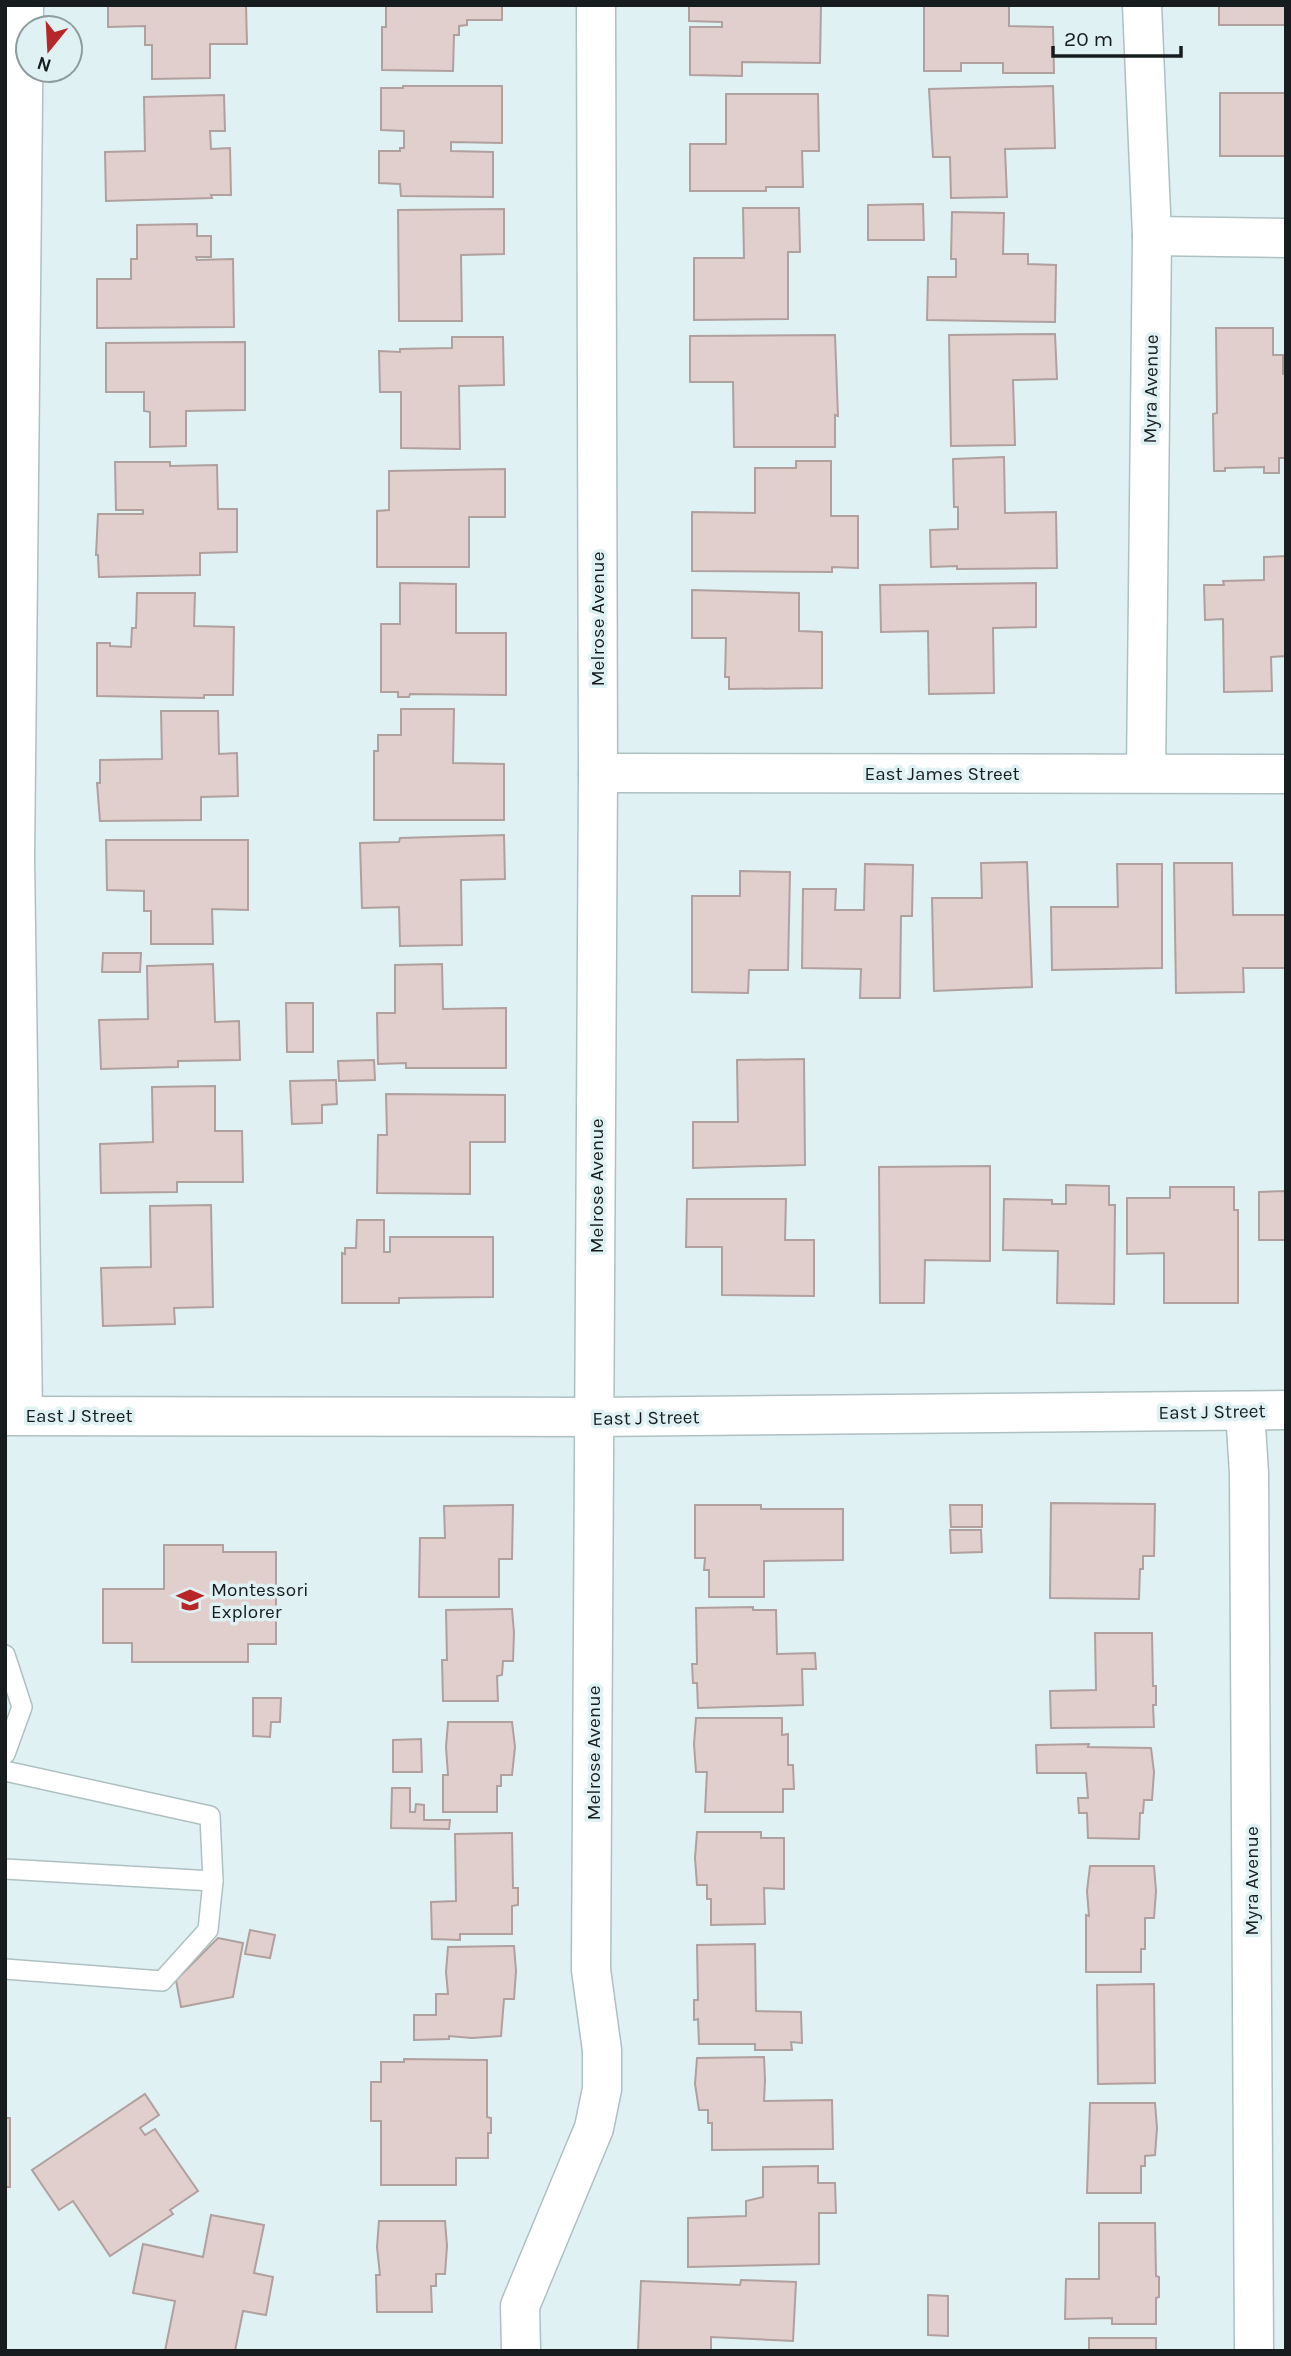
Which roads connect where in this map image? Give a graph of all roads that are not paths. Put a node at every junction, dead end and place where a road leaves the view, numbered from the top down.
1 (24, 5) edge
2 (596, 5) edge
3 (1142, 5) edge
4 (1152, 236) junction
5 (1286, 238) edge
6 (13, 301) edge
7 (598, 773) junction
8 (1146, 773) junction
9 (1286, 774) edge
10 (10, 846) edge
11 (1245, 1410) junction
12 (1286, 1410) edge
13 (14, 1415) edge
14 (594, 1417) junction
15 (5, 1655) edge
16 (5, 1754) edge
17 (5, 1771) edge
18 (5, 1869) edge
19 (213, 1881) junction
20 (5, 1969) edge
21 (521, 2351) edge
22 (1254, 2351) edge

1 - 6 street
2 - 7 street, Melrose Avenue
3 - 4 street, Myra Avenue
4 - 5 street
4 - 8 street, Myra Avenue
6 - 10 street
7 - 8 street, East James Street
7 - 14 street, Melrose Avenue
8 - 9 street, East James Street
10 - 13 street
11 - 12 street, East J Street
11 - 14 street, East J Street
11 - 22 street, Myra Avenue
13 - 14 street, East J Street
14 - 21 street, Melrose Avenue
15 - 16 lane
17 - 19 lane
18 - 19 lane
19 - 20 lane

